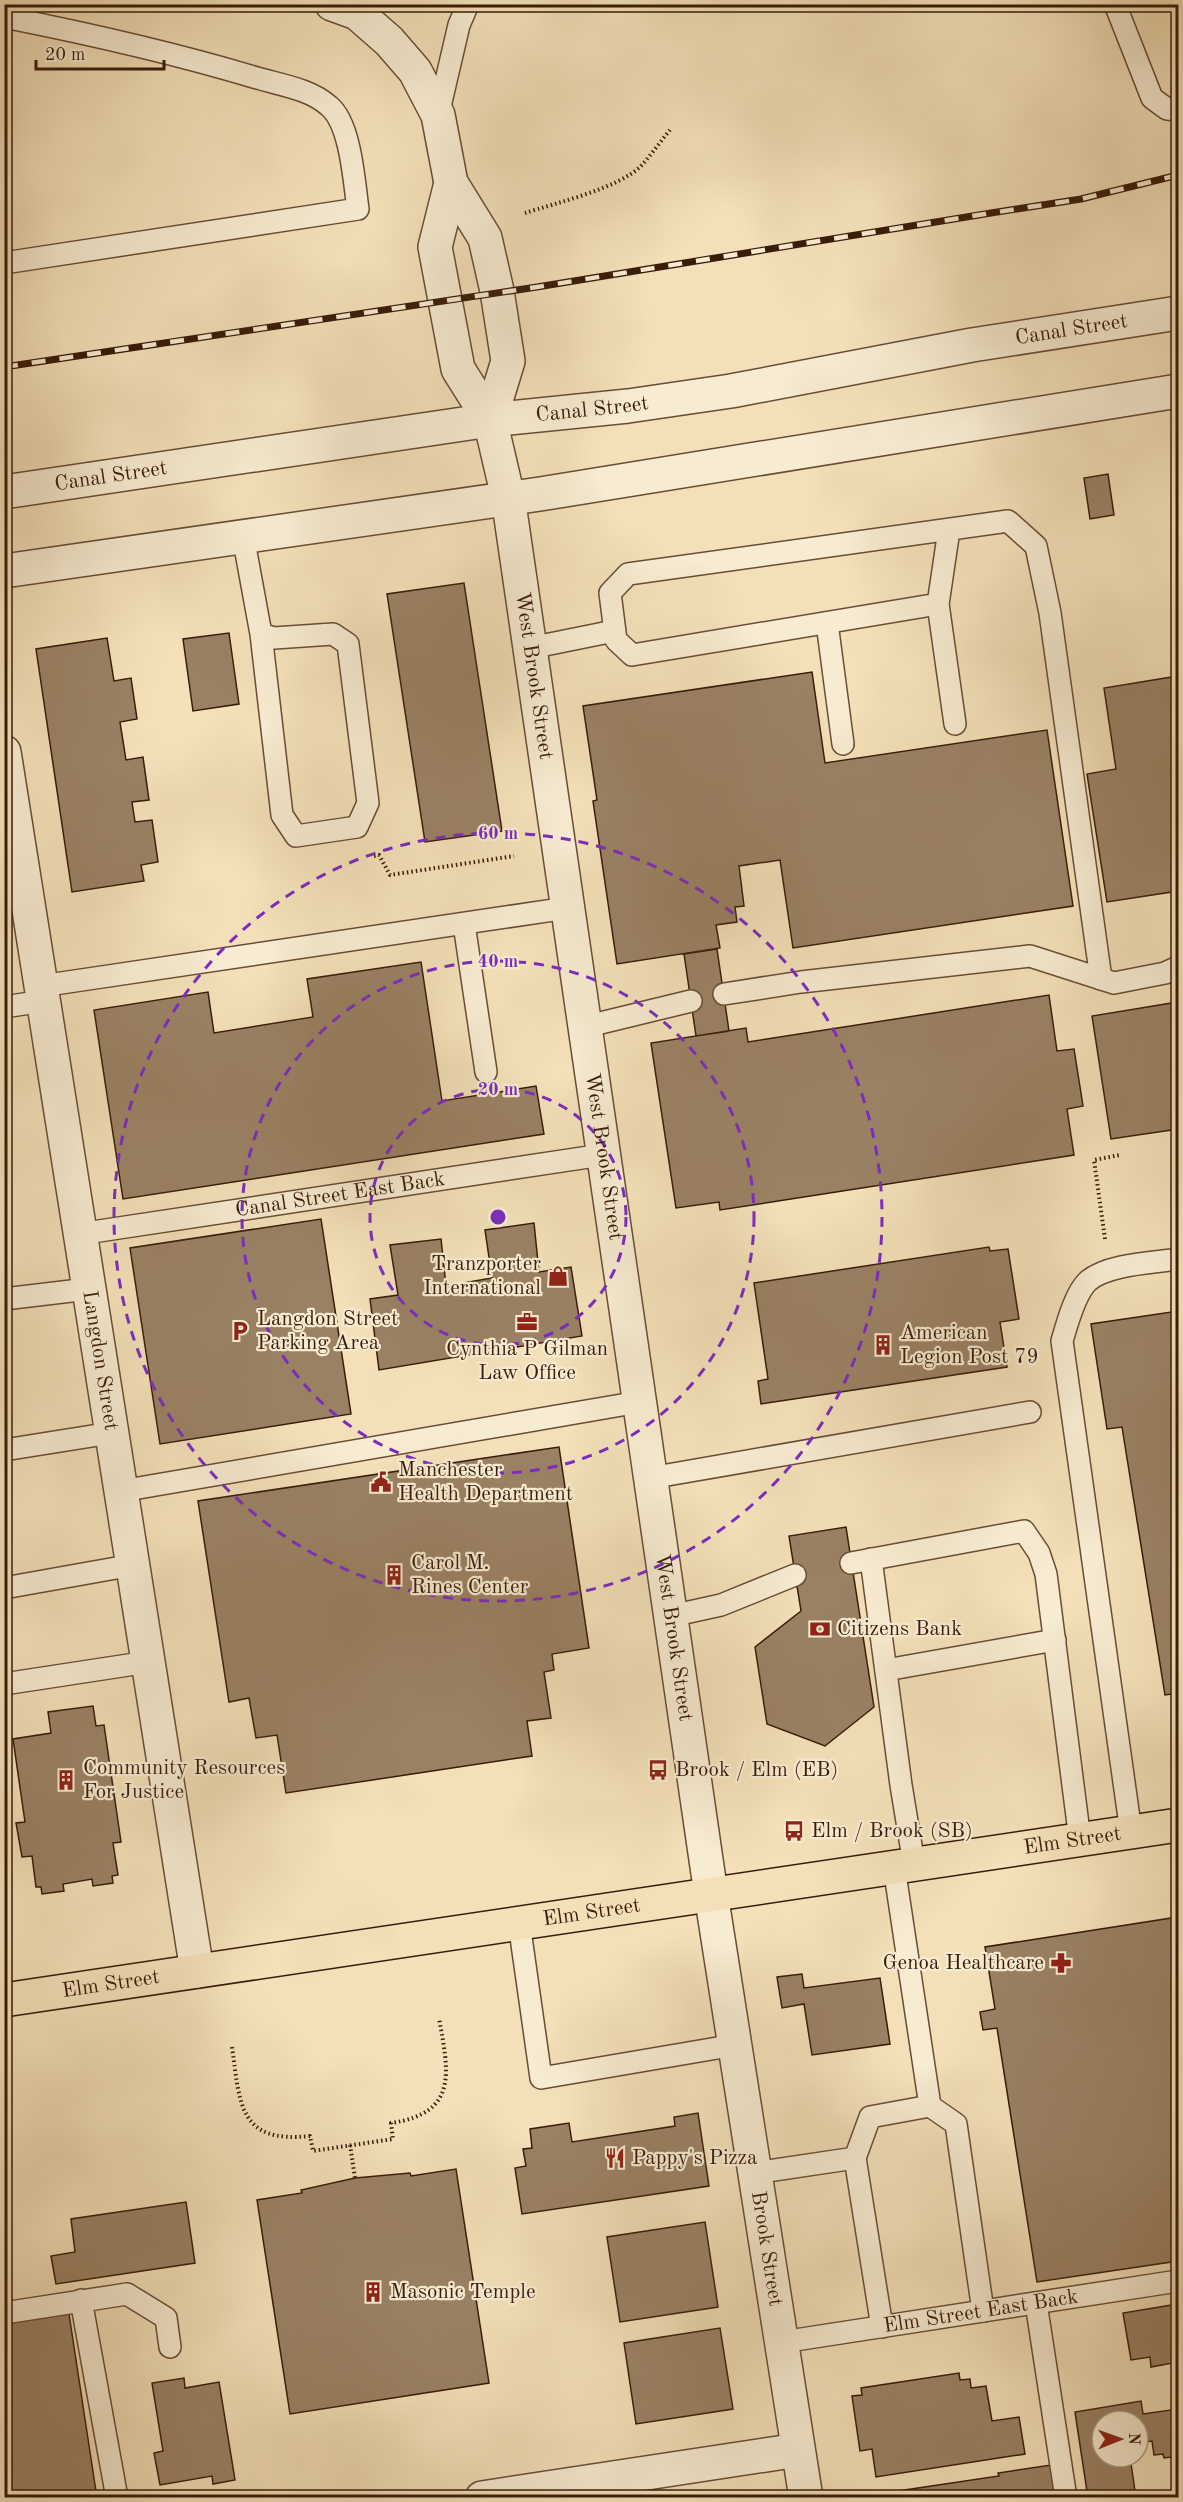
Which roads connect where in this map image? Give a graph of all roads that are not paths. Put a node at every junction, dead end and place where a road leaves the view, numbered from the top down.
1 (468, 4) edge
2 (1114, 4) edge
3 (352, 8) edge
4 (4, 17) edge
5 (1179, 110) edge
6 (438, 115) junction
7 (451, 183) junction
8 (4, 263) edge
9 (1179, 313) edge
10 (1179, 390) edge
11 (490, 420) junction
12 (4, 492) edge
13 (508, 497) junction
14 (949, 530) junction
15 (243, 536) junction
16 (4, 571) edge
17 (939, 604) junction
18 (827, 623) junction
19 (614, 631) junction
20 (261, 634) junction
21 (530, 648) junction
22 (955, 724) dead end
23 (843, 744) dead end
24 (4, 752) edge
25 (567, 908) junction
26 (464, 924) junction
27 (1179, 967) edge
28 (1101, 979) junction
29 (42, 994) junction
30 (724, 994) dead end
31 (691, 1001) dead end
32 (4, 1007) edge
33 (584, 1027) junction
34 (486, 1072) dead end
35 (602, 1155) junction
36 (79, 1234) junction
37 (1179, 1259) edge
38 (88, 1289) junction
39 (4, 1299) edge
40 (639, 1402) junction
41 (1030, 1412) dead end
42 (111, 1433) junction
43 (4, 1450) edge
44 (650, 1478) junction
45 (121, 1491) junction
46 (133, 1565) junction
47 (795, 1575) dead end
48 (4, 1588) edge
49 (671, 1616) junction
50 (1055, 1640) junction
51 (148, 1662) junction
52 (886, 1670) junction
53 (4, 1683) edge
54 (1179, 1825) edge
55 (1131, 1832) junction
56 (1080, 1840) junction
57 (904, 1865) junction
58 (711, 1894) junction
59 (519, 1923) junction
60 (197, 1971) junction
61 (4, 2000) edge
62 (735, 2045) junction
63 (930, 2106) junction
64 (855, 2158) junction
65 (755, 2173) junction
66 (1179, 2281) edge
67 (81, 2300) junction
68 (1036, 2303) junction
69 (983, 2311) junction
70 (4, 2313) edge
71 (882, 2327) junction
72 (782, 2342) junction
73 (170, 2347) dead end
74 (798, 2450) junction
75 (610, 2488) edge
76 (117, 2498) edge
77 (482, 2498) edge
78 (806, 2498) edge
79 (1066, 2498) edge

1 - 6 lane
2 - 5 lane
3 - 6 street
4 - 8 lane
6 - 7 street
7 - 11 street
7 - 11 street
9 - 11 street, Canal Street
10 - 13 street
11 - 12 street, Canal Street
11 - 13 street, West Brook Street
13 - 15 street
13 - 21 street, West Brook Street
14 - 17 lane
14 - 19 lane
14 - 28 lane
15 - 16 street
15 - 20 lane
17 - 18 lane
17 - 22 lane
18 - 19 lane
18 - 23 lane
19 - 21 lane
20 - 20 lane
21 - 25 street, West Brook Street
24 - 29 street, Langdon Street
25 - 26 lane
25 - 33 street, West Brook Street
26 - 29 lane
26 - 34 lane
27 - 28 lane
28 - 30 lane
29 - 32 lane
29 - 36 street, Langdon Street
31 - 33 lane
33 - 35 street, West Brook Street
35 - 36 lane, Canal Street East Back
35 - 40 street, West Brook Street
36 - 38 street, Langdon Street
37 - 55 lane
38 - 39 lane
38 - 42 street, Langdon Street
40 - 44 street, West Brook Street
40 - 45 lane
41 - 44 lane
42 - 43 lane
42 - 45 street, Langdon Street
44 - 49 street, West Brook Street
45 - 46 street, Langdon Street
46 - 48 lane
46 - 51 street, Langdon Street
47 - 49 lane
49 - 58 street, West Brook Street
50 - 52 lane
50 - 52 lane
50 - 56 lane
51 - 53 lane
51 - 60 street, Langdon Street
52 - 57 lane
54 - 55 main road, Elm Street
55 - 56 main road, Elm Street
56 - 57 main road, Elm Street
57 - 58 main road, Elm Street
57 - 63 lane
58 - 59 main road, Elm Street
58 - 62 street, Brook Street
59 - 60 main road, Elm Street
59 - 62 lane
60 - 61 main road, Elm Street
62 - 65 street, Brook Street
63 - 64 lane
63 - 69 lane
64 - 65 lane
64 - 71 lane
65 - 72 street, Brook Street
66 - 68 lane, Elm Street East Back
67 - 70 lane
67 - 73 lane
67 - 76 lane
68 - 69 lane, Elm Street East Back
68 - 79 lane
69 - 71 lane, Elm Street East Back
71 - 72 lane, Elm Street East Back
72 - 74 street, Brook Street
74 - 75 street
74 - 78 street, Brook Street
75 - 77 street

